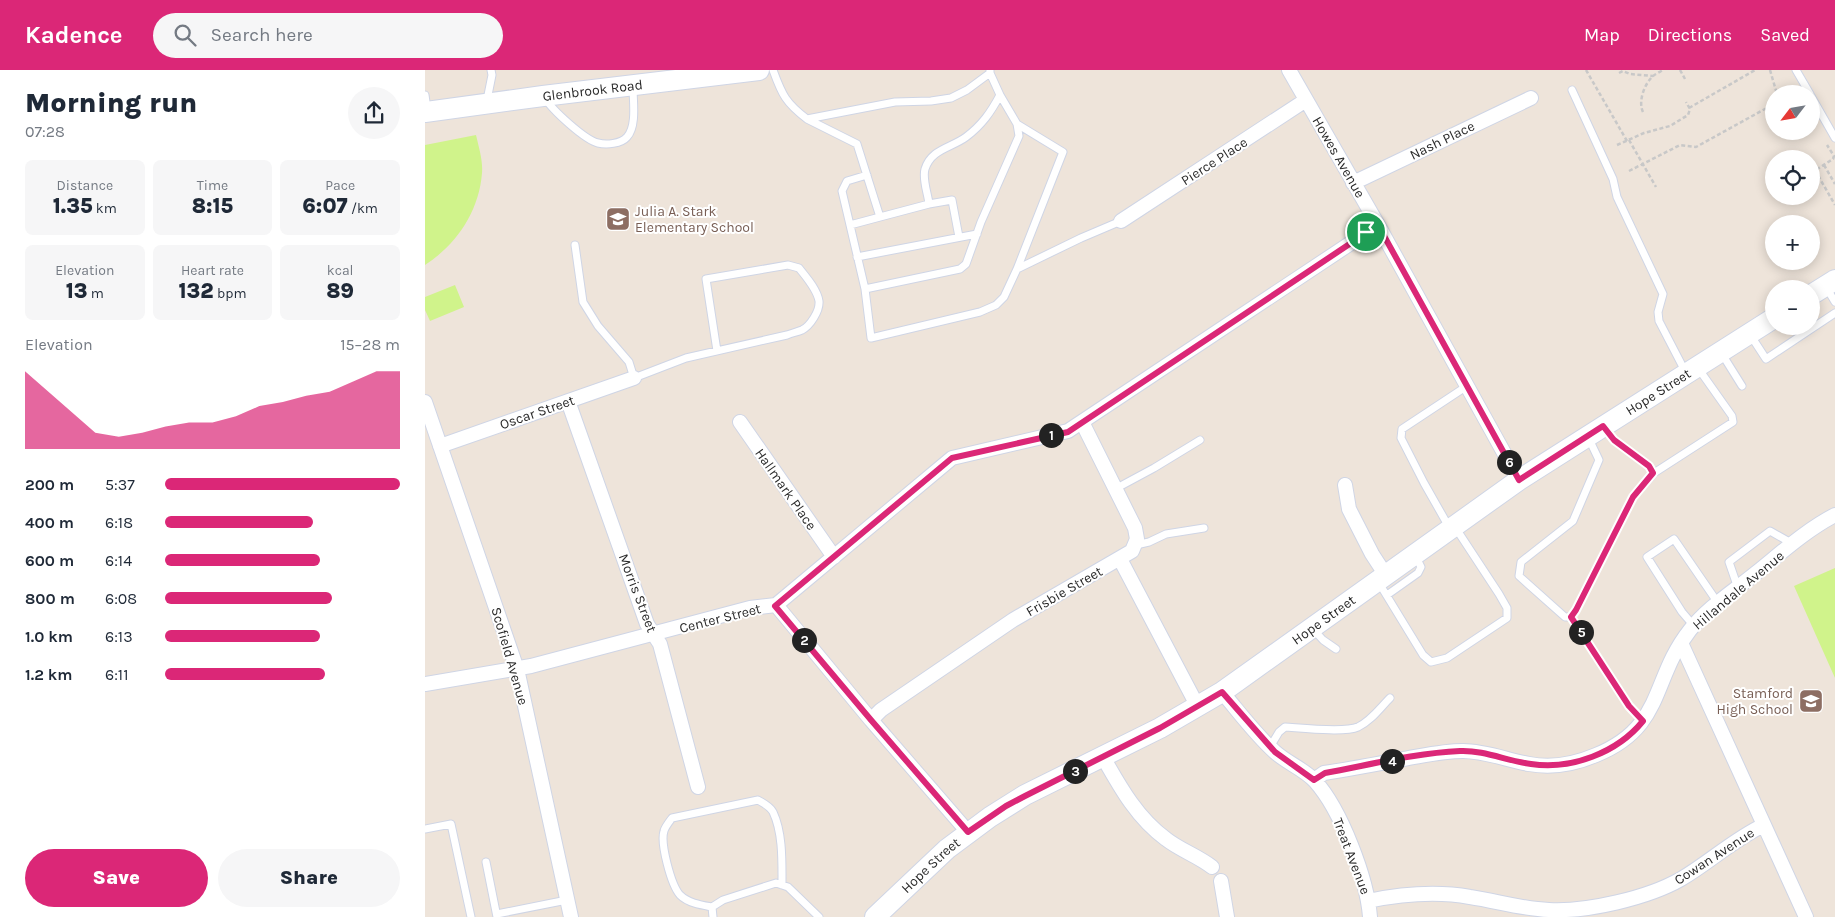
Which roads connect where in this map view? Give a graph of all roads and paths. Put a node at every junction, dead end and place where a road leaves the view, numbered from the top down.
1 (491, 70) edge
2 (759, 70) edge
3 (773, 70) edge
4 (1289, 70) edge
5 (1586, 70) edge
6 (1663, 70) edge
7 (1680, 70) edge
8 (1755, 70) edge
9 (1770, 70) edge
10 (1796, 70) edge
11 (990, 71) edge
12 (1619, 73) dead end
13 (1653, 76) junction
14 (644, 79) edge
15 (1685, 79) dead end
16 (1774, 85) edge
17 (1805, 85) edge
18 (1572, 90) dead end
19 (1000, 95) junction
20 (543, 96) junction
21 (1531, 98) dead end
22 (1306, 100) junction
23 (1686, 102) dead end
24 (487, 103) junction
25 (426, 106) edge
26 (1689, 108) junction
27 (1765, 109) edge
28 (1820, 111) edge
29 (1643, 112) dead end
30 (807, 119) junction
31 (1017, 124) junction
32 (1835, 138) edge
33 (1628, 140) junction
34 (1825, 141) dead end
35 (1617, 145) dead end
36 (1643, 164) junction
37 (1824, 165) junction
38 (1820, 167) edge
39 (1629, 171) dead end
40 (867, 175) junction
41 (1820, 178) edge
42 (1353, 183) junction
43 (1835, 184) edge
44 (1656, 187) dead end
45 (929, 204) junction
46 (1835, 204) edge
47 (880, 217) junction
48 (1121, 221) joint
49 (850, 225) junction
50 (1378, 225) junction
51 (977, 234) junction
52 (959, 237) junction
53 (575, 244) dead end
54 (857, 257) junction
55 (1017, 269) junction
56 (865, 289) junction
57 (1835, 313) edge
58 (1765, 323) edge
59 (1749, 333) junction
60 (717, 351) junction
61 (1720, 352) junction
62 (1691, 370) junction
63 (634, 378) junction
64 (1467, 386) junction
65 (1743, 386) dead end
66 (569, 401) junction
67 (425, 402) edge
68 (740, 422) dead end
69 (1082, 422) junction
70 (1595, 431) junction
71 (1200, 440) dead end
72 (440, 446) junction
73 (1653, 473) junction
74 (1519, 480) junction
75 (1345, 485) dead end
76 (1115, 489) junction
77 (1835, 514) edge
78 (1452, 527) junction
79 (1204, 528) dead end
80 (1793, 544) junction
81 (1135, 545) junction
82 (833, 557) junction
83 (1120, 559) junction
84 (1383, 583) junction
85 (1738, 588) junction
86 (1718, 604) junction
87 (775, 606) junction
88 (1571, 617) junction
89 (1694, 626) junction
90 (1312, 628) junction
91 (653, 634) junction
92 (1681, 643) junction
93 (1336, 649) dead end
94 (517, 669) junction
95 (425, 684) edge
96 (1222, 692) junction
97 (1389, 698) dead end
98 (1198, 707) junction
99 (871, 720) junction
100 (1643, 721) junction
101 (1270, 747) junction
102 (1103, 756) junction
103 (1314, 780) junction
104 (698, 787) dead end
105 (1764, 825) junction
106 (425, 829) edge
107 (968, 832) junction
108 (486, 862) dead end
109 (1212, 867) dead end
110 (1221, 881) dead end
111 (782, 885) junction
112 (567, 900) junction
113 (1368, 901) junction
114 (712, 907) junction
115 (497, 915) edge
116 (471, 917) edge
117 (571, 917) edge
118 (713, 917) edge
119 (819, 917) edge
120 (875, 917) edge
121 (1227, 917) edge
122 (1370, 917) edge
123 (1806, 917) edge

1 - 24 lane
2 - 14 main road, Glenbrook Road
3 - 30 lane
4 - 22 street, Howes Avenue
5 - 33 path
6 - 13 path
7 - 15 path
8 - 26 path
9 - 16 path
10 - 17 lane
11 - 19 lane
11 - 30 lane
12 - 13 path
13 - 29 path
14 - 20 main road, Glenbrook Road
14 - 20 lane
18 - 62 lane
19 - 31 lane
19 - 45 lane
20 - 24 main road, Glenbrook Road
21 - 42 street, Nash Place
22 - 42 street, Howes Avenue
22 - 48 street, Pierce Place
23 - 26 path
24 - 25 main road, Glenbrook Road
26 - 33 path
27 - 36 path
28 - 32 lane
30 - 40 lane
31 - 51 lane
31 - 55 lane
33 - 35 path
33 - 36 path
34 - 37 path
36 - 39 path
36 - 44 path
37 - 38 path
37 - 43 path
40 - 47 lane
40 - 49 lane
41 - 46 path
42 - 50 street, Howes Avenue
45 - 47 lane
45 - 52 lane
47 - 49 lane
48 - 55 lane
49 - 54 lane
50 - 64 street, Howes Avenue
50 - 69 street, Center Street
51 - 52 lane
51 - 56 lane
52 - 54 lane
53 - 63 lane
54 - 56 lane
55 - 56 lane
57 - 59 lane
58 - 59 main road, Hope Street
59 - 61 main road, Hope Street
60 - 60 lane
60 - 63 lane
61 - 62 main road, Hope Street
61 - 65 lane
62 - 70 main road, Hope Street
62 - 73 lane
63 - 66 street, Oscar Street
64 - 74 street, Howes Avenue
64 - 78 lane
66 - 72 street, Oscar Street
66 - 91 street, Morris Street
67 - 72 street, Scofield Avenue
68 - 82 street, Hallmark Place
69 - 76 street
69 - 82 street, Center Street
70 - 73 lane
70 - 74 main road, Hope Street
70 - 88 lane
71 - 76 lane
72 - 94 street, Scofield Avenue
73 - 88 lane
74 - 78 main road, Hope Street
75 - 84 street
76 - 81 street
77 - 80 street, Hillandale Avenue
78 - 84 main road, Hope Street
78 - 84 lane
79 - 81 lane
80 - 85 street, Hillandale Avenue
80 - 85 lane
81 - 83 street, Frisbie Street
82 - 87 street, Center Street
83 - 98 street
83 - 99 street, Frisbie Street
84 - 90 main road, Hope Street
85 - 86 street, Hillandale Avenue
86 - 89 street, Hillandale Avenue
86 - 89 lane
87 - 91 street, Center Street
87 - 99 street
88 - 100 lane
89 - 92 street, Hillandale Avenue
90 - 93 lane
90 - 96 main road, Hope Street
91 - 94 street, Center Street
91 - 104 street, Morris Street
92 - 100 street, Hillandale Avenue
92 - 105 street
94 - 95 street, Center Street
94 - 112 street, Scofield Avenue
96 - 98 main road, Hope Street
96 - 101 street, Treat Avenue
97 - 101 lane
98 - 102 main road, Hope Street
99 - 107 street
100 - 103 street, Hillandale Avenue
101 - 103 street, Treat Avenue
102 - 107 main road, Hope Street
102 - 109 street
103 - 113 street, Treat Avenue
105 - 113 street, Cowan Avenue
105 - 123 street
106 - 116 lane
107 - 120 main road, Hope Street
108 - 115 lane
110 - 121 street
111 - 114 lane
111 - 114 lane
111 - 119 lane
112 - 115 lane
112 - 117 street, Scofield Avenue
113 - 122 street, Treat Avenue
114 - 118 lane

